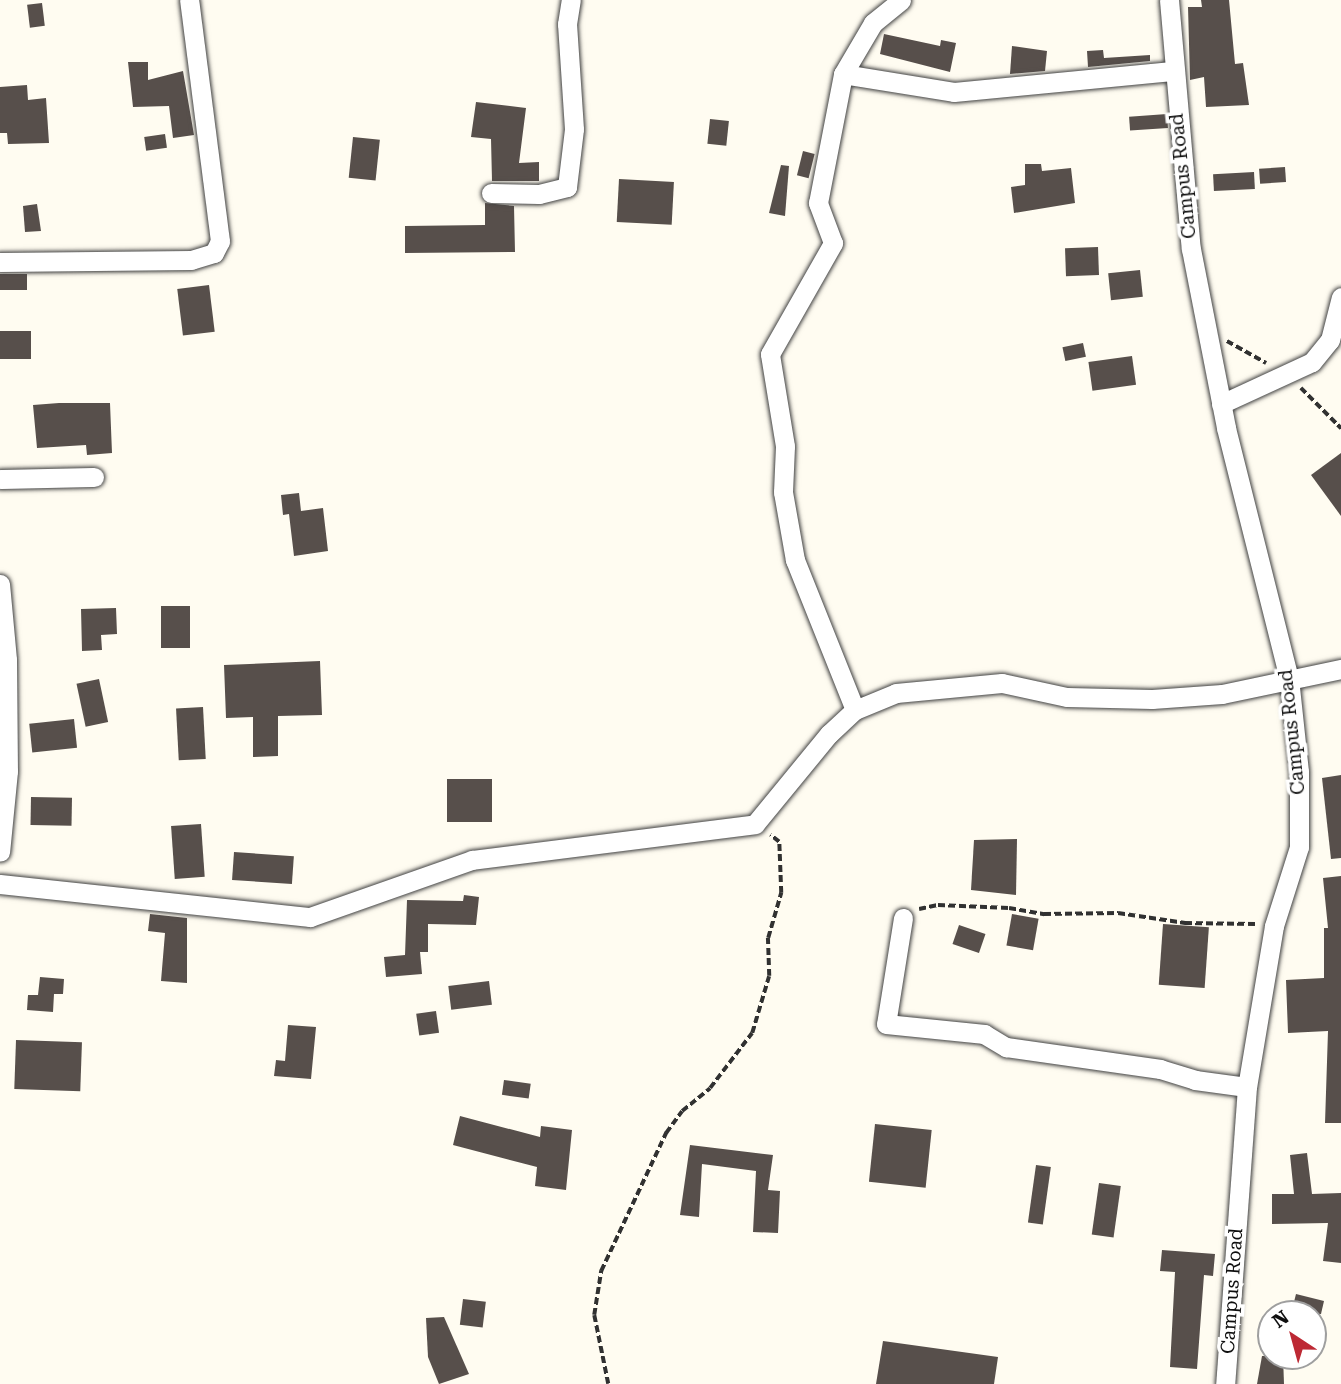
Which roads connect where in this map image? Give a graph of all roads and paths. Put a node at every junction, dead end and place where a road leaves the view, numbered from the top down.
1 (189, 0) edge
2 (571, 0) edge
3 (901, 0) edge
4 (1169, 0) edge
5 (1172, 71) junction
6 (842, 74) junction
7 (491, 193) dead end
8 (0, 262) edge
9 (1341, 298) edge
10 (1221, 404) junction
11 (94, 477) dead end
12 (0, 479) edge
13 (0, 584) edge
14 (1341, 669) edge
15 (1289, 678) junction
16 (855, 710) junction
17 (755, 824) junction
18 (0, 852) edge
19 (0, 884) edge
20 (903, 918) joint
21 (1274, 926) junction
22 (1247, 1087) junction
23 (608, 1384) edge
24 (1225, 1384) edge

1 - 8 street
2 - 7 street
3 - 6 street
4 - 5 street, Campus Road
5 - 6 street
5 - 10 street, Campus Road
6 - 16 street
9 - 10 street
10 - 15 street, Campus Road
11 - 12 street
13 - 18 street
14 - 15 street
15 - 16 street
15 - 21 street, Campus Road
16 - 17 street
17 - 19 street
17 - 23 path
20 - 21 path
20 - 22 street
21 - 22 street, Campus Road
22 - 24 street, Campus Road

